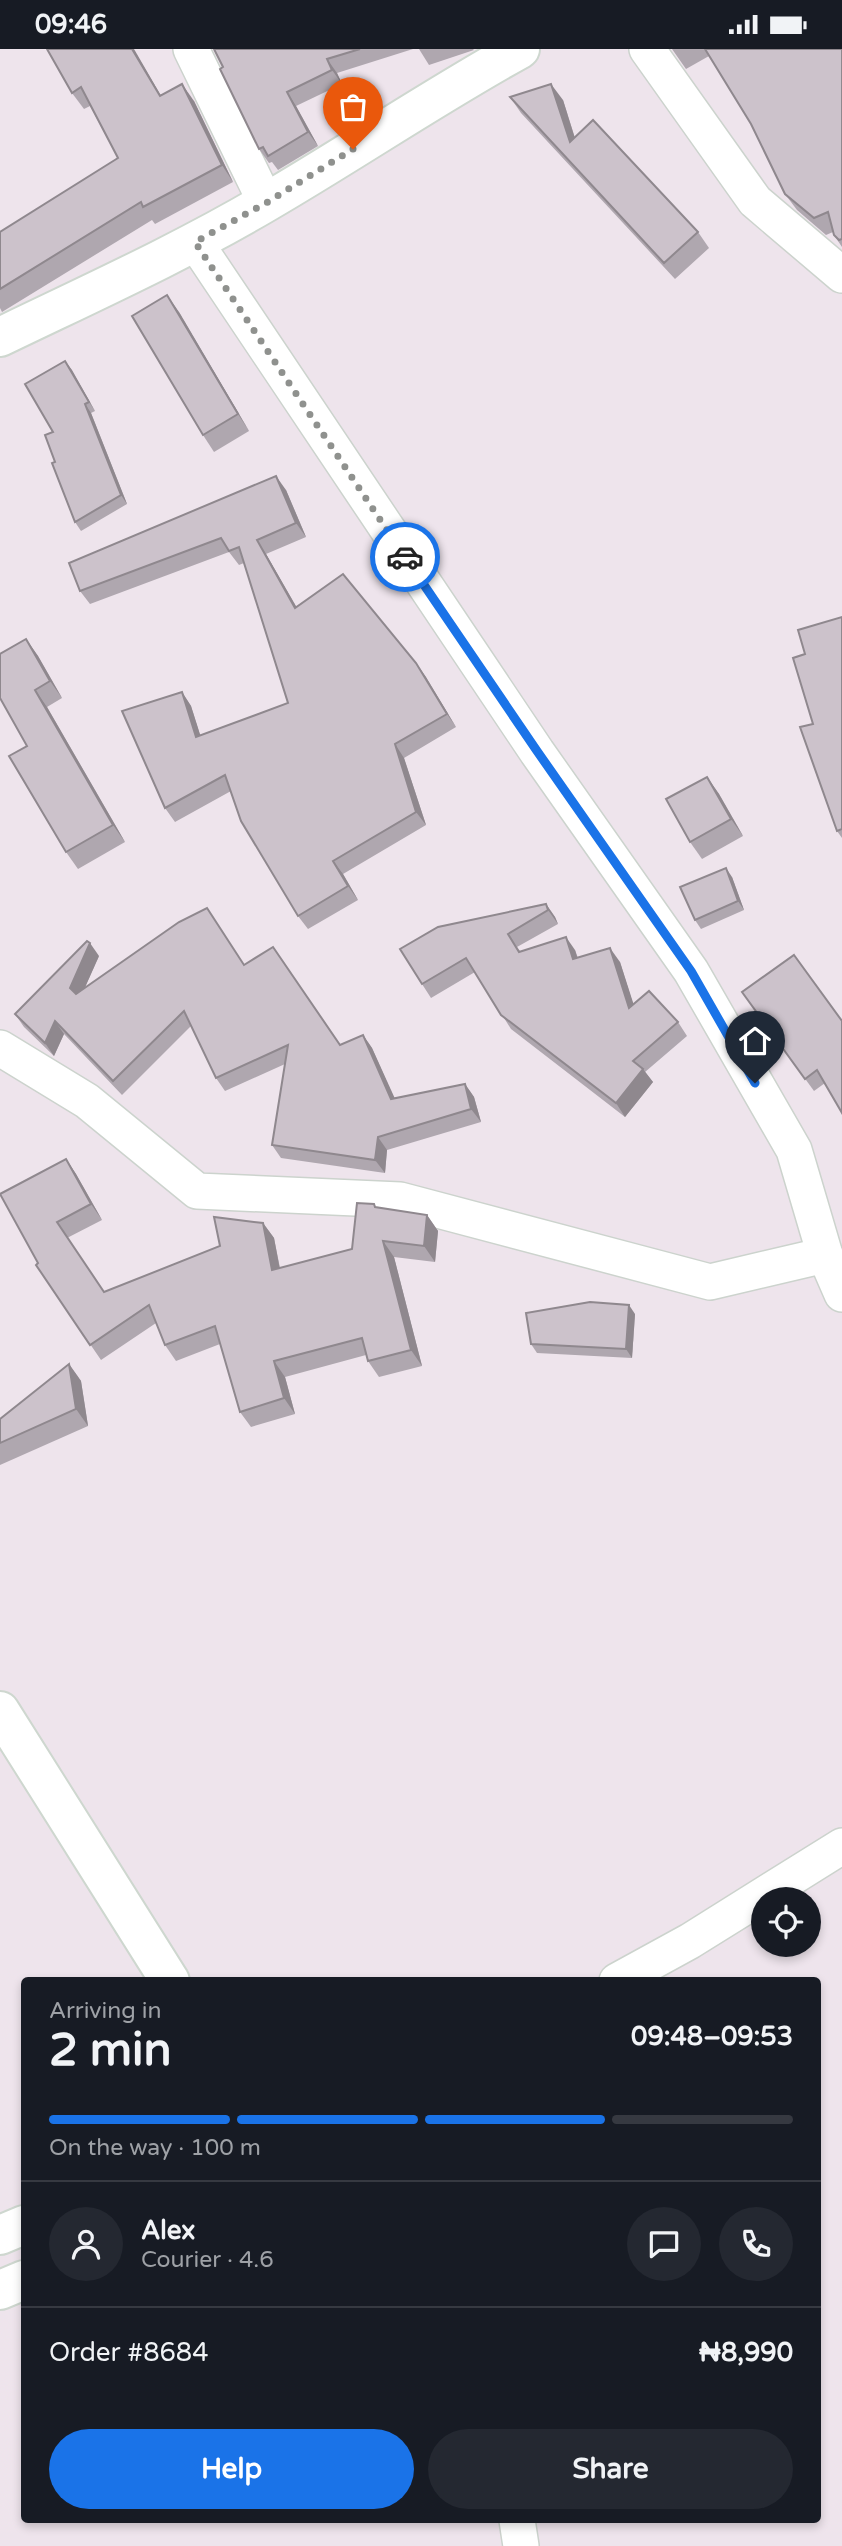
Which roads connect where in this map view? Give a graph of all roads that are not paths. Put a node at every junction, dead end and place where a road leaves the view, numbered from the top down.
1 (191, 49) edge
2 (520, 49) edge
3 (647, 49) edge
4 (266, 203) junction
5 (195, 242) junction
6 (842, 275) edge
7 (0, 337) edge
8 (0, 1048) edge
9 (825, 1255) junction
10 (842, 1294) edge
11 (0, 1711) edge
12 (842, 1846) edge
13 (167, 1977) edge
14 (624, 1977) edge
15 (21, 2226) edge
16 (0, 2235) edge
17 (21, 2281) edge
18 (0, 2290) edge
19 (517, 2523) edge
20 (521, 2546) edge

1 - 4 street
2 - 4 street
3 - 6 street
4 - 5 street
5 - 7 street
5 - 9 street
8 - 9 street
9 - 10 street
11 - 13 street
12 - 14 street
15 - 16 street
17 - 18 street
19 - 20 street

